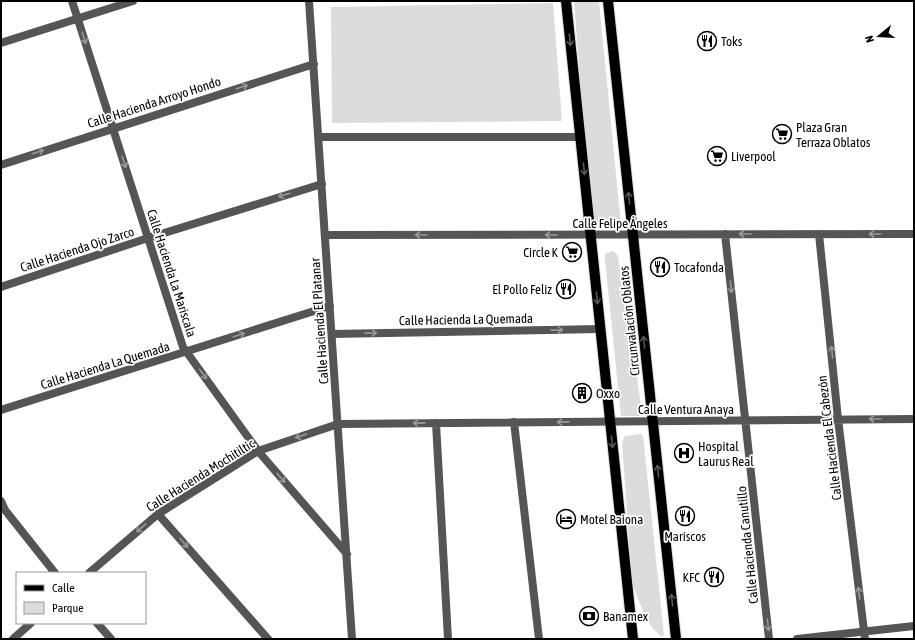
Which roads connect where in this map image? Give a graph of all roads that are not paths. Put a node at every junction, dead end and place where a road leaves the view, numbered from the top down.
1 (72, 1) edge
2 (133, 1) edge
3 (309, 1) edge
4 (566, 1) edge
5 (608, 1) edge
6 (78, 19) junction
7 (1, 43) edge
8 (314, 64) junction
9 (113, 128) junction
10 (319, 137) junction
11 (580, 137) junction
12 (1, 164) edge
13 (322, 184) junction
14 (725, 234) junction
15 (819, 234) junction
16 (914, 234) edge
17 (325, 235) junction
18 (590, 235) junction
19 (633, 235) junction
20 (148, 238) junction
21 (1, 287) edge
22 (330, 306) junction
23 (600, 329) junction
24 (332, 334) junction
25 (186, 352) junction
26 (1, 410) edge
27 (914, 419) edge
28 (746, 420) junction
29 (838, 420) junction
30 (610, 421) junction
31 (653, 421) junction
32 (514, 422) junction
33 (436, 423) junction
34 (338, 424) junction
35 (258, 451) junction
36 (1, 501) edge
37 (158, 514) junction
38 (346, 554) junction
39 (54, 572) edge
40 (90, 572) edge
41 (30, 624) edge
42 (98, 624) edge
43 (914, 626) edge
44 (865, 635) edge
45 (13, 639) edge
46 (111, 639) edge
47 (268, 639) edge
48 (352, 639) edge
49 (448, 639) edge
50 (539, 639) edge
51 (633, 639) edge
52 (676, 639) edge
53 (769, 639) edge
54 (797, 639) edge

1 - 6 street, Calle Hacienda La Mariscala
2 - 6 street
3 - 8 street, Calle Hacienda El Platanar
4 -> 11 main road
19 -> 5 main road, Circunvalación Oblatos
6 - 7 street
6 -> 9 street, Calle Hacienda La Mariscala
9 -> 8 street, Calle Hacienda Arroyo Hondo
8 - 10 street, Calle Hacienda El Platanar
12 -> 9 street, Calle Hacienda Arroyo Hondo
9 -> 20 street, Calle Hacienda La Mariscala
10 - 11 street
10 - 13 street, Calle Hacienda El Platanar
11 -> 18 main road
13 - 17 street, Calle Hacienda El Platanar
13 -> 20 street, Calle Hacienda Ojo Zarco
15 -> 14 street, Calle Felipe Ángeles
14 - 19 street, Calle Felipe Ángeles
14 -> 28 street, Calle Hacienda Canutillo
16 -> 15 street, Calle Felipe Ángeles
29 -> 15 street, Calle Hacienda El Cabezón
18 -> 17 street, Calle Felipe Ángeles
17 - 22 street, Calle Hacienda El Platanar
18 - 19 street, Calle Felipe Ángeles
18 -> 23 main road
31 -> 19 main road, Circunvalación Oblatos
20 - 21 street, Calle Hacienda Ojo Zarco
20 - 25 street, Calle Hacienda La Mariscala
22 - 24 street, Calle Hacienda El Platanar
25 -> 22 street, Calle Hacienda La Quemada
24 -> 23 street, Calle Hacienda La Quemada
23 - 30 main road
24 - 34 street, Calle Hacienda El Platanar
25 - 26 street, Calle Hacienda La Quemada
25 -> 35 street, Calle Hacienda La Mariscala
27 -> 29 street, Calle Ventura Anaya
28 - 29 street, Calle Ventura Anaya
28 - 31 street, Calle Ventura Anaya
28 -> 53 street, Calle Hacienda Canutillo
44 -> 29 street, Calle Hacienda El Cabezón
30 - 31 street, Calle Ventura Anaya
30 -> 32 street, Calle Ventura Anaya
30 -> 51 main road
52 -> 31 main road, Circunvalación Oblatos
32 - 33 street, Calle Ventura Anaya
32 - 50 street
33 -> 34 street, Calle Ventura Anaya
33 - 49 street
34 -> 35 street, Calle Hacienda Mochitiltic
34 - 38 street, Calle Hacienda El Platanar
35 - 37 street, Calle Hacienda Mochitiltic
35 -> 38 street, Calle Hacienda La Mariscala
36 - 39 street
37 -> 40 street, Calle Hacienda Mochitiltic
37 -> 47 street
38 - 48 street, Calle Hacienda El Platanar
41 - 45 street
42 - 46 street
43 - 44 street
44 - 54 street

